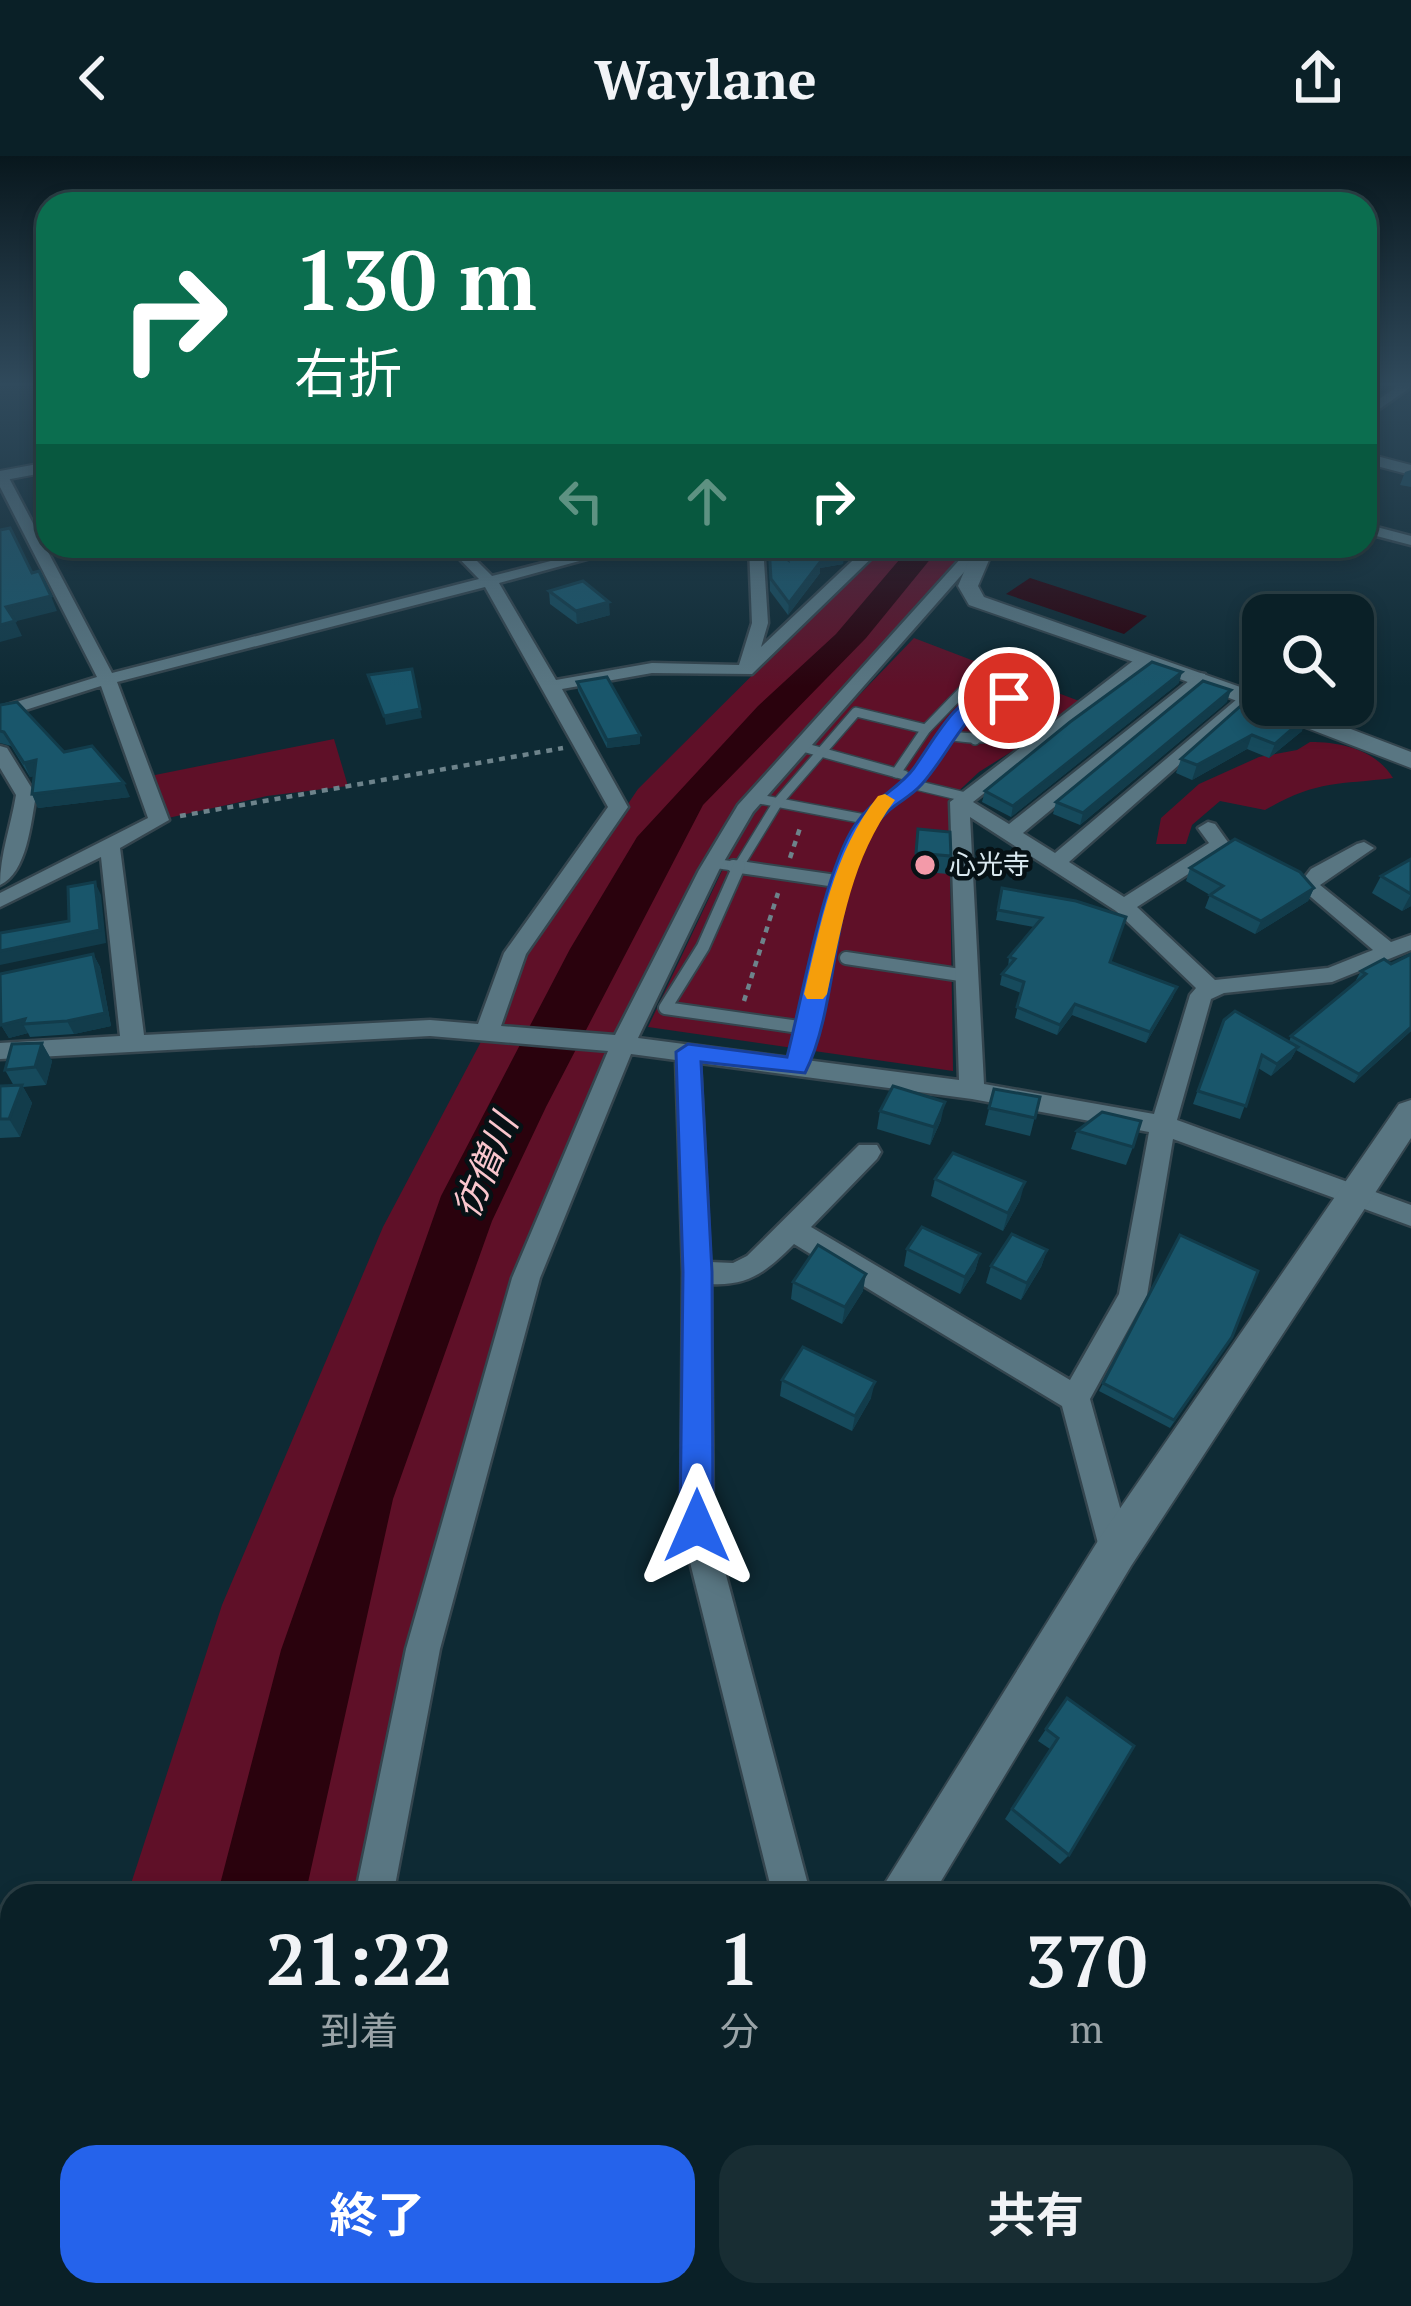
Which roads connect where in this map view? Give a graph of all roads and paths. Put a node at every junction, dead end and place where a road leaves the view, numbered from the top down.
1 (8, 486) edge
2 (36, 531) edge
3 (1377, 532) edge
4 (1411, 541) edge
5 (51, 558) edge
6 (466, 558) edge
7 (584, 558) edge
8 (757, 558) edge
9 (864, 558) edge
10 (972, 558) edge
11 (978, 558) edge
12 (491, 583) junction
13 (1144, 661) junction
14 (1023, 666) dead end
15 (746, 670) junction
16 (982, 671) dead end
17 (1199, 678) junction
18 (107, 679) junction
19 (551, 686) junction
20 (988, 693) junction
21 (1009, 698) junction
22 (1242, 699) edge
23 (1242, 700) edge
24 (0, 713) edge
25 (1316, 726) edge
26 (926, 729) junction
27 (946, 735) junction
28 (975, 740) junction
29 (585, 744) junction
30 (810, 749) junction
31 (0, 752) edge
32 (1411, 761) edge
33 (896, 773) junction
34 (914, 781) junction
35 (766, 800) junction
36 (963, 800) junction
37 (158, 820) junction
38 (870, 820) junction
39 (1208, 828) dead end
40 (1009, 834) junction
41 (110, 844) junction
42 (1364, 848) dead end
43 (1055, 864) junction
44 (725, 865) junction
45 (0, 879) edge
46 (843, 882) junction
47 (0, 901) edge
48 (1124, 907) junction
49 (1400, 947) edge
50 (846, 958) dead end
51 (968, 976) junction
52 (1211, 990) junction
53 (806, 1028) junction
54 (488, 1030) junction
55 (618, 1043) junction
56 (133, 1044) junction
57 (0, 1051) edge
58 (688, 1052) junction
59 (796, 1067) junction
60 (972, 1090) junction
61 (1411, 1112) edge
62 (1162, 1125) junction
63 (868, 1152) dead end
64 (1355, 1196) junction
65 (1411, 1216) edge
66 (792, 1228) junction
67 (698, 1272) junction
68 (1075, 1398) junction
69 (1116, 1551) junction
70 (376, 1884) edge
71 (789, 1884) edge
72 (909, 1884) edge

1 - 2 street
3 - 4 street
5 - 18 street
6 - 12 street
7 - 12 street
8 - 15 street
9 - 15 street
10 - 30 street
11 - 13 street
12 - 18 street
12 - 19 street
13 - 17 street
13 - 36 street
14 - 20 lane
15 - 19 street
16 - 26 lane
17 - 22 street
17 - 40 street
18 - 24 street
18 - 37 street
19 - 29 street
20 - 21 lane
20 - 27 lane
21 - 28 lane
21 - 28 lane
23 - 43 street
25 - 32 street
26 - 30 lane
26 - 33 lane
27 - 28 lane
27 - 34 lane
29 - 37 path
29 - 54 street
30 - 33 lane
30 - 35 street
31 - 45 street
33 - 34 lane
34 - 36 lane
34 - 38 lane
35 - 38 lane
35 - 44 street
36 - 40 street
36 - 51 street
37 - 41 street
38 - 46 lane
39 - 48 street
40 - 43 street
41 - 47 street
41 - 56 street
42 - 49 street
43 - 48 street
44 - 46 lane
44 - 53 lane
44 - 55 street
46 - 53 lane
48 - 52 street
49 - 52 street
50 - 51 lane
51 - 60 street
52 - 62 street
53 - 59 lane
54 - 55 street
54 - 56 street
55 - 58 street
55 - 70 street
56 - 57 street
58 - 59 street
58 - 67 street
59 - 60 street
60 - 62 street
61 - 64 street
62 - 64 street
62 - 68 street
63 - 66 street
64 - 65 street
64 - 69 street
66 - 67 street
66 - 68 street
67 - 71 street
68 - 69 street
69 - 72 street

